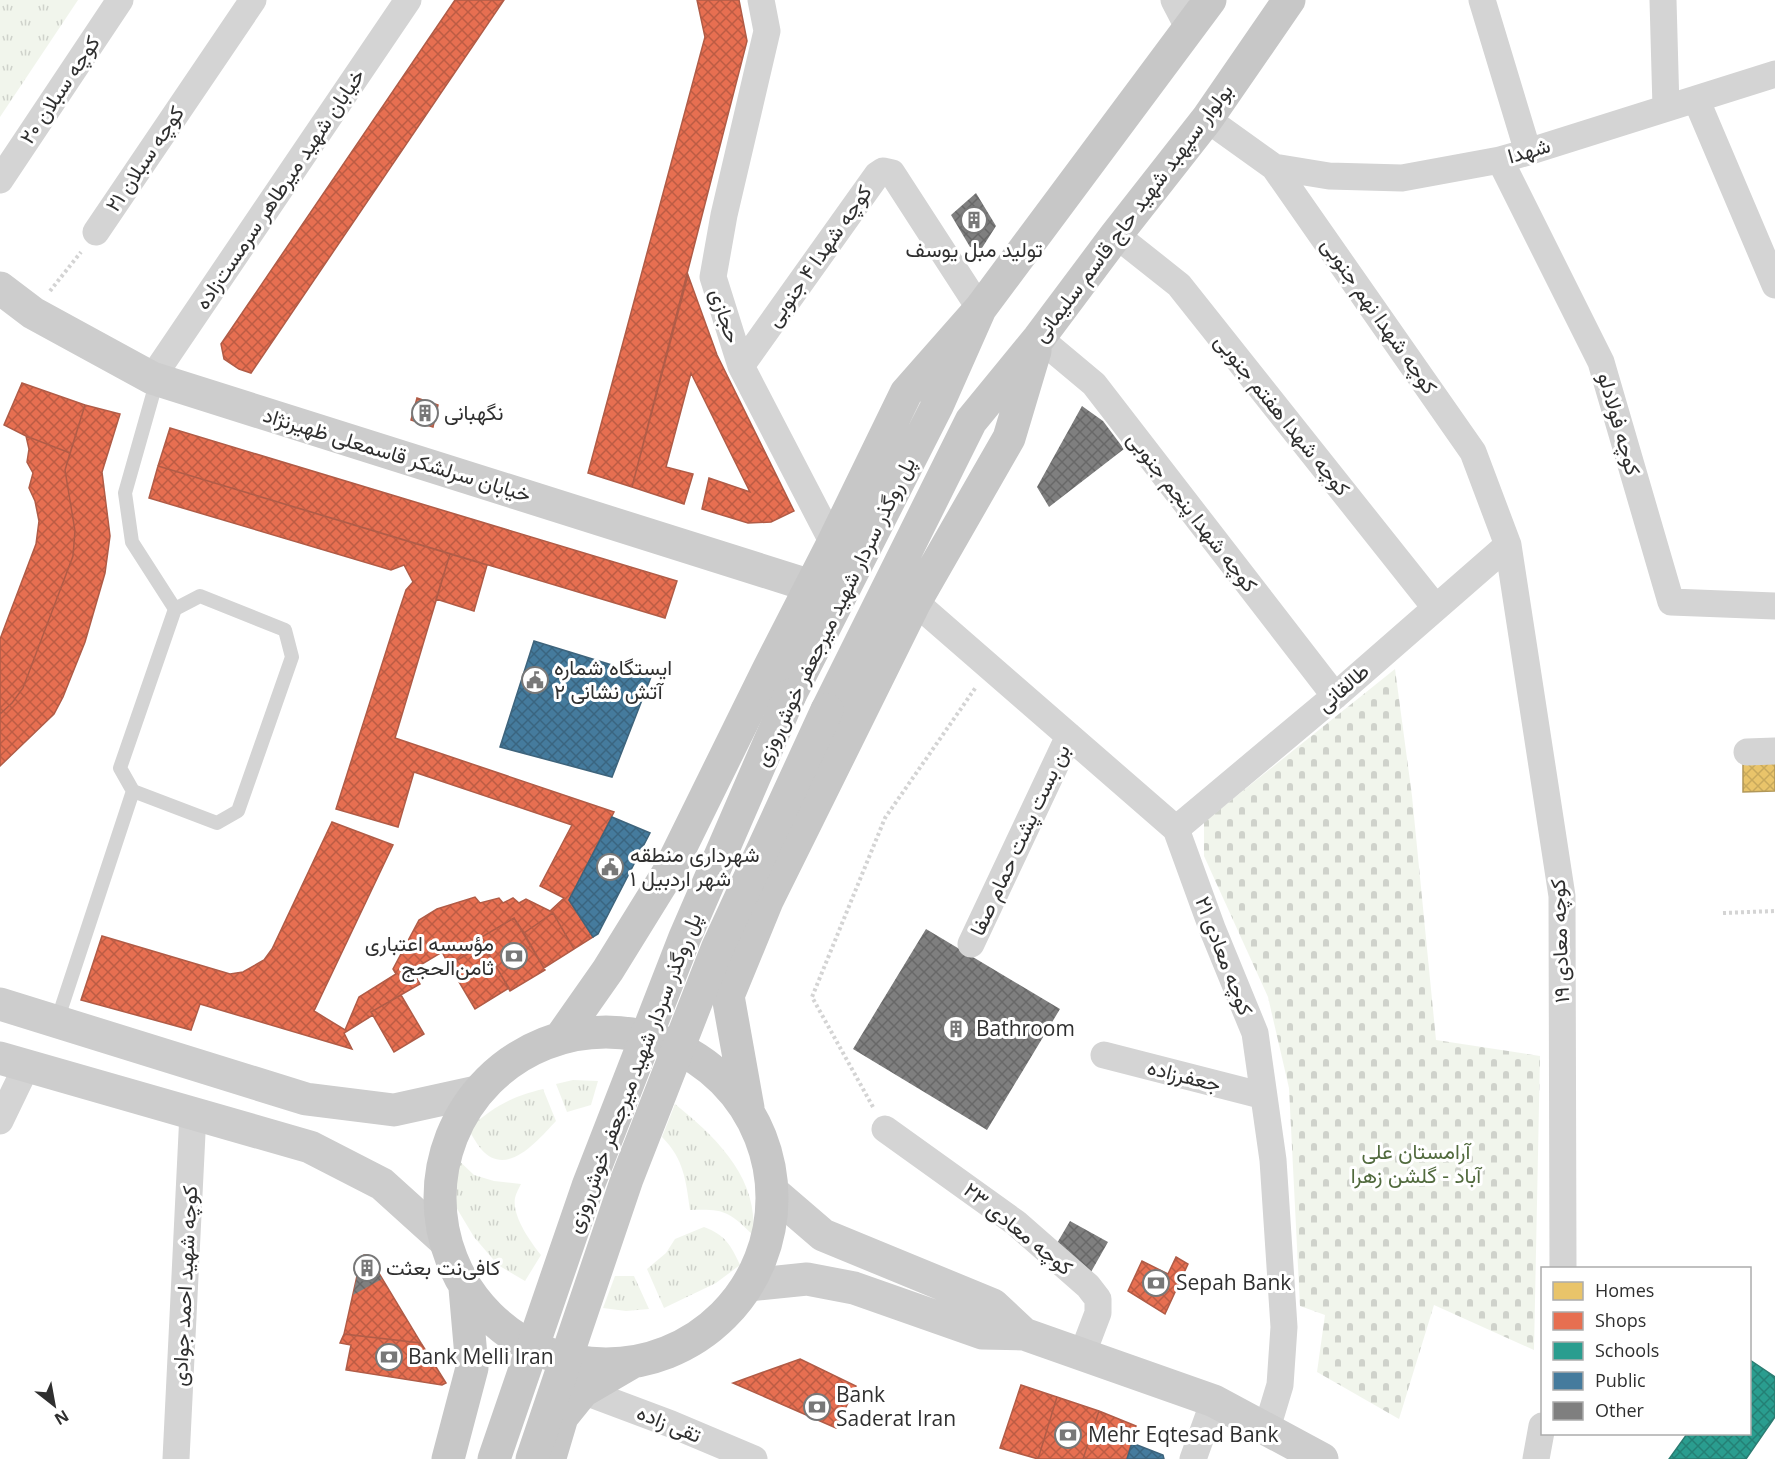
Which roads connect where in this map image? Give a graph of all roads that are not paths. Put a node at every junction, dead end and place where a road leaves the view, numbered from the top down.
1 (120, 0) edge
2 (253, 0) edge
3 (408, 0) edge
4 (761, 0) edge
5 (1174, 0) edge
6 (1210, 0) edge
7 (1288, 0) edge
8 (1482, 0) edge
9 (1663, 0) edge
10 (1189, 29) junction
11 (1775, 74) edge
12 (1696, 99) junction
13 (1665, 108) junction
14 (1207, 120) junction
15 (1528, 152) junction
16 (1500, 160) junction
17 (1274, 167) junction
18 (0, 180) edge
19 (96, 232) road end
20 (1116, 236) junction
21 (1775, 285) edge
22 (0, 288) edge
23 (980, 309) junction
24 (1040, 338) junction
25 (741, 366) junction
26 (155, 379) junction
27 (971, 421) joint
28 (833, 543) junction
29 (1508, 545) junction
30 (811, 586) junction
31 (915, 602) junction
32 (1775, 606) edge
33 (1435, 607) junction
34 (175, 609) junction
35 (1335, 696) junction
36 (1069, 736) junction
37 (1775, 751) edge
38 (1747, 752) dead end
39 (133, 791) junction
40 (1176, 829) junction
41 (668, 873) junction
42 (767, 901) junction
43 (971, 944) dead end
44 (0, 1004) edge
45 (57, 1022) junction
46 (561, 1037) junction
47 (1104, 1055) dead end
48 (13, 1061) edge
49 (476, 1092) junction
50 (1264, 1096) junction
51 (749, 1110) junction
52 (193, 1113) junction
53 (0, 1121) edge
54 (885, 1129) road end
55 (773, 1192) junction
56 (444, 1240) junction
57 (1563, 1267) edge
58 (748, 1285) junction
59 (465, 1288) junction
60 (1024, 1334) junction
61 (1082, 1355) junction
62 (631, 1362) junction
63 (583, 1391) junction
64 (1214, 1401) junction
65 (1267, 1428) junction
66 (1541, 1432) edge
67 (176, 1459) edge
68 (448, 1459) edge
69 (494, 1459) edge
70 (532, 1459) edge
71 (549, 1459) edge
72 (754, 1459) edge
73 (1193, 1459) edge
74 (1322, 1459) edge
75 (1536, 1459) edge

1 - 18 street, کوچه سبلان ۲۰
2 - 19 street, کوچه سبلان ۲۱
3 - 26 street, خیابان شهید میرطاهر سرمست‌زاده
4 - 25 street, حجازی
5 - 10 street
6 - 10 main road
7 - 14 main road, بولوار سپهبد شهید حاج قاسم سلیمانی
8 - 15 street
9 - 13 street
10 - 23 main road
11 - 12 street, شهدا
12 - 13 street, شهدا
12 - 21 street
13 - 15 street, شهدا
14 - 17 street, کوچه شهدا نهم جنوبی
14 - 20 main road, بولوار سپهبد شهید حاج قاسم سلیمانی
15 - 16 street, شهدا
16 - 17 street, شهدا
16 - 32 street, کوچه فولادلو
17 - 29 street, کوچه شهدا نهم جنوبی
20 - 24 main road, بولوار سپهبد شهید حاج قاسم سلیمانی
20 - 33 street, کوچه شهدا هفتم جنوبی
22 - 26 main road, خیابان سرلشکر قاسمعلی ظهیرنژاد
23 - 25 street, کوچه شهدا ۴ جنوبی
23 - 28 main road
23 - 69 main road, پل روگذر سردار شهید میرجعفر خوش‌روزی, bridge
24 - 27 main road, بولوار سپهبد شهید حاج قاسم سلیمانی
24 - 31 main road
24 - 35 street, کوچه شهدا پنجم جنوبی
25 - 28 street, حجازی
26 - 30 main road, خیابان سرلشکر قاسمعلی ظهیرنژاد
26 - 34 lane
27 - 70 main road, پل روگذر سردار شهید میرجعفر خوش‌روزی, bridge
28 - 30 main road
29 - 33 street, طالقانی
29 - 57 street, کوچه معادی ۱۹
30 - 41 main road
31 - 36 street, کوچه معادی ۲۱
31 - 42 main road
33 - 35 street, طالقانی
34 - 39 lane
34 - 39 lane
35 - 40 street, طالقانی
36 - 40 street, کوچه معادی ۲۱
36 - 43 street, بن بست پشت حمام صفا
37 - 38 street
39 - 45 lane
40 - 50 street, کوچه معادی ۲۱
41 - 42 main road
41 - 46 main road
42 - 51 main road
44 - 45 main road
45 - 49 main road
46 - 49 main road
46 - 51 main road
47 - 50 street, جعفرزاده
48 - 52 main road
48 - 53 street
49 - 56 main road
50 - 65 street, کوچه معادی ۲۱
51 - 55 main road
52 - 56 main road
52 - 67 street, کوچه شهید احمد جوادی
54 - 61 street, کوچه معادی ۲۳
55 - 58 main road
55 - 60 main road
56 - 59 main road
58 - 60 main road
58 - 62 main road
59 - 62 main road
59 - 68 main road
60 - 61 main road
61 - 64 main road
62 - 63 main road
63 - 71 main road
63 - 72 street, تقی زاده
64 - 65 main road
64 - 73 street
65 - 74 main road
66 - 75 street

